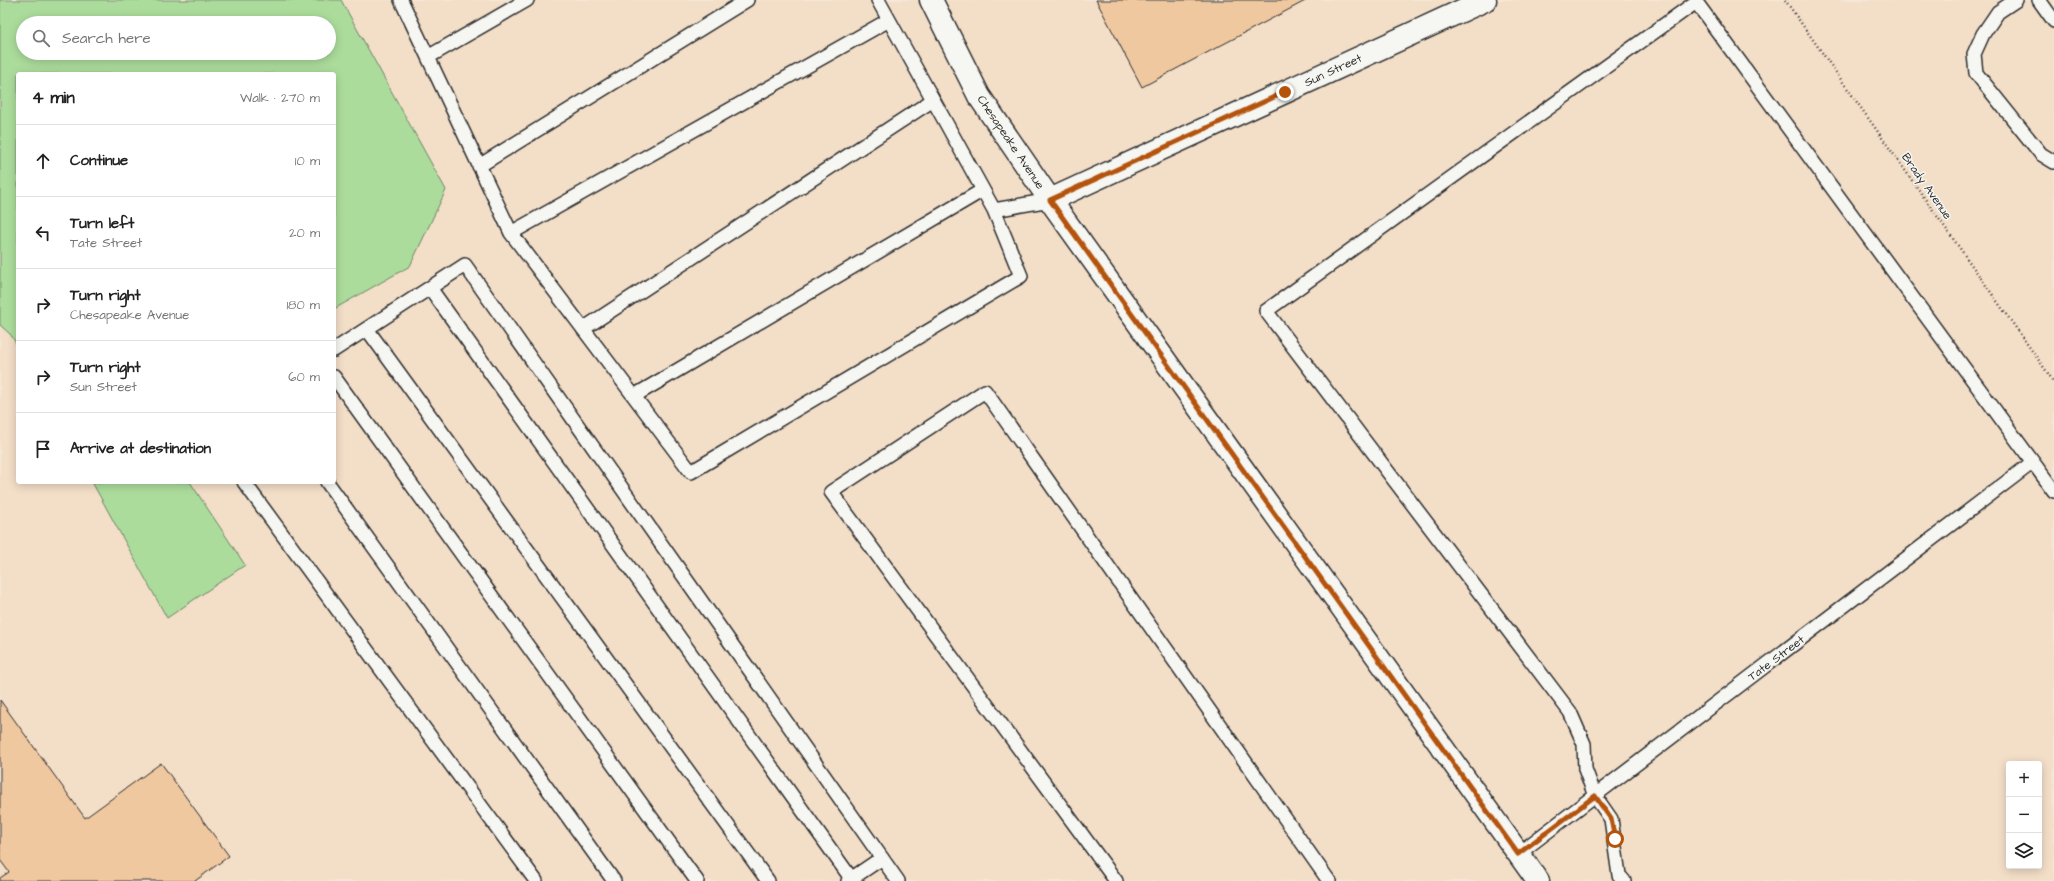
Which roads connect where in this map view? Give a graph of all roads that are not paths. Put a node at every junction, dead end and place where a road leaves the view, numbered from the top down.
1 (401, 0) edge
2 (527, 0) edge
3 (747, 0) edge
4 (878, 0) edge
5 (931, 0) edge
6 (1485, 0) edge
7 (2016, 0) edge
8 (2039, 0) edge
9 (889, 20) junction
10 (2054, 21) edge
11 (428, 57) junction
12 (933, 100) junction
13 (2054, 162) edge
14 (480, 166) junction
15 (983, 190) junction
16 (1050, 200) junction
17 (994, 210) junction
18 (511, 233) junction
19 (430, 288) junction
20 (367, 329) junction
21 (583, 329) junction
22 (336, 349) edge
23 (336, 380) edge
24 (634, 396) junction
25 (2033, 462) junction
26 (245, 484) edge
27 (328, 484) edge
28 (2054, 491) edge
29 (1595, 796) junction
30 (1518, 854) junction
31 (882, 858) junction
32 (851, 880) edge
33 (536, 881) edge
34 (614, 881) edge
35 (697, 881) edge
36 (768, 881) edge
37 (898, 881) edge
38 (1116, 881) edge
39 (1329, 881) edge
40 (1538, 881) edge
41 (1624, 881) edge

1 - 11 lane
2 - 11 lane
3 - 14 lane
4 - 9 lane
5 - 16 street, Chesapeake Avenue
6 - 16 street, Sun Street
7 - 13 lane
8 - 10 lane
9 - 12 lane
9 - 18 lane
11 - 14 lane
12 - 15 lane
12 - 21 lane
14 - 18 lane
15 - 17 lane
15 - 24 lane
16 - 17 lane
16 - 30 street, Chesapeake Avenue
17 - 24 lane
18 - 21 lane
19 - 20 lane
19 - 31 lane
19 - 32 lane
20 - 22 lane
20 - 36 lane
21 - 24 lane
23 - 35 lane
25 - 28 lane
25 - 29 lane, Tate Street
25 - 29 lane
26 - 33 lane
27 - 34 lane
29 - 30 lane, Tate Street
29 - 41 lane
30 - 40 street, Chesapeake Avenue
31 - 32 lane
31 - 37 lane
38 - 39 lane

